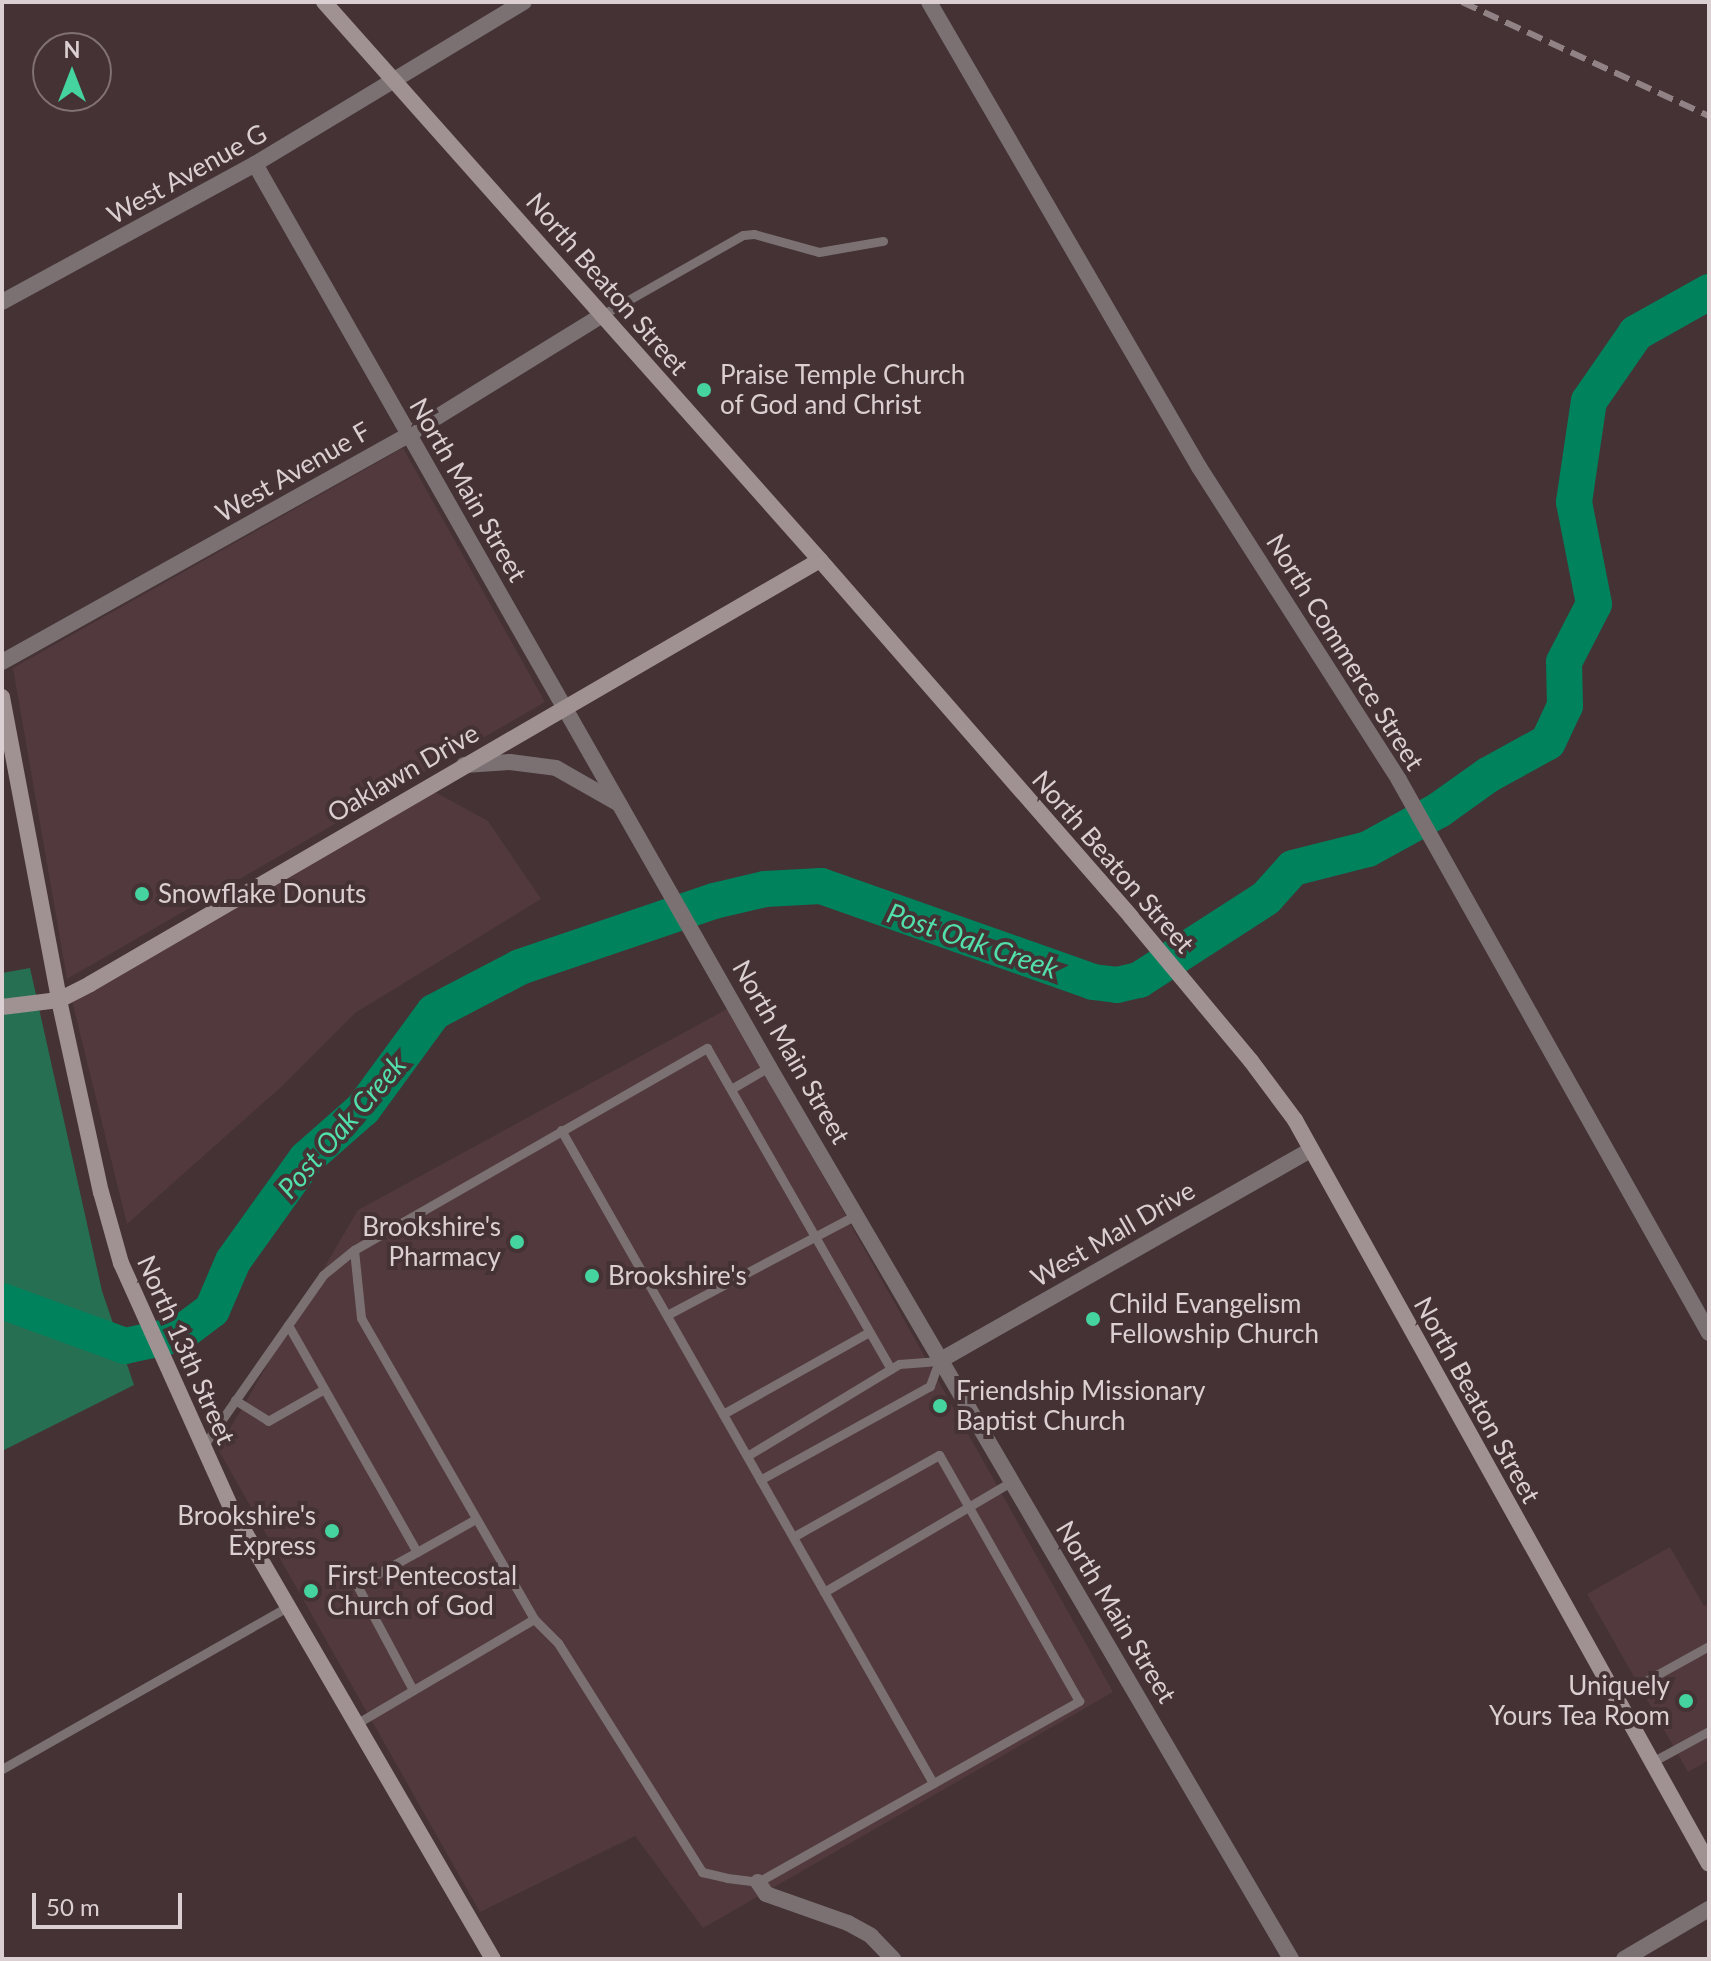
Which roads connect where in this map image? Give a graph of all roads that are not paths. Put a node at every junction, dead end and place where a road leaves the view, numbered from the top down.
1 (324, 2) edge
2 (524, 2) edge
3 (929, 2) edge
4 (394, 82) junction
5 (255, 164) junction
6 (883, 241) dead end
7 (2, 302) edge
8 (602, 315) junction
9 (408, 435) junction
10 (820, 560) junction
11 (2, 662) edge
12 (2, 697) edge
13 (567, 708) junction
14 (462, 765) junction
15 (620, 805) junction
16 (59, 1000) junction
17 (2, 1007) edge
18 (769, 1067) junction
19 (731, 1089) junction
20 (561, 1130) junction
21 (1311, 1150) junction
22 (858, 1213) junction
23 (814, 1235) junction
24 (354, 1250) junction
25 (667, 1315) junction
26 (288, 1325) junction
27 (869, 1332) junction
28 (1709, 1333) edge
29 (939, 1361) junction
30 (891, 1369) junction
31 (324, 1389) junction
32 (235, 1400) junction
33 (723, 1414) junction
34 (202, 1448) junction
35 (747, 1456) junction
36 (760, 1480) junction
37 (1011, 1482) junction
38 (968, 1505) junction
39 (474, 1520) junction
40 (793, 1537) junction
41 (417, 1552) junction
42 (824, 1592) junction
43 (287, 1607) junction
44 (534, 1619) junction
45 (1709, 1646) edge
46 (413, 1690) junction
47 (1615, 1698) junction
48 (356, 1724) junction
49 (1709, 1731) edge
50 (1652, 1762) junction
51 (2, 1769) edge
52 (933, 1783) junction
53 (1709, 1864) edge
54 (758, 1882) junction
55 (1709, 1909) edge
56 (493, 1959) edge
57 (893, 1959) edge
58 (1291, 1959) edge
59 (1624, 1959) edge

1 - 4 main road, North Beaton Street
2 - 4 street, West Avenue G
3 - 28 street, North Commerce Street
4 - 5 street, West Avenue G
4 - 8 main road, North Beaton Street
5 - 7 street, West Avenue G
5 - 9 street, North Main Street
6 - 8 lane
8 - 9 street, West Avenue F
8 - 10 main road, North Beaton Street
9 - 11 street, West Avenue F
9 - 13 street, North Main Street
10 - 13 main road, Oaklawn Drive
10 - 21 main road, North Beaton Street
12 - 16 main road, North 13th Street
13 - 14 main road, Oaklawn Drive
13 - 15 street, North Main Street
14 - 15 street
14 - 16 main road, Oaklawn Drive
15 - 18 street, North Main Street
16 - 17 main road, Oaklawn Drive
16 - 34 main road, North 13th Street
18 - 19 lane
18 - 22 street, North Main Street
19 - 20 lane
19 - 23 lane
20 - 24 lane
20 - 25 lane
21 - 29 street, West Mall Drive
21 - 47 main road, North Beaton Street
22 - 23 lane
22 - 29 street, North Main Street
23 - 25 lane
23 - 27 lane
24 - 26 lane
24 - 39 lane
25 - 33 lane
26 - 31 lane
26 - 32 lane
27 - 30 lane
27 - 33 lane
29 - 30 lane
29 - 36 lane
29 - 37 street, North Main Street
30 - 35 lane
31 - 32 lane
31 - 41 lane
32 - 34 lane
33 - 35 lane
34 - 43 main road, North 13th Street
35 - 36 lane
36 - 40 lane
37 - 38 lane
37 - 58 street, North Main Street
38 - 40 lane
38 - 42 lane
38 - 52 lane
39 - 41 lane
39 - 44 lane
40 - 42 lane
41 - 46 lane
42 - 52 lane
43 - 48 main road, North 13th Street
43 - 51 lane
44 - 46 lane
44 - 54 lane
45 - 47 lane
46 - 48 lane
47 - 50 main road, North Beaton Street
48 - 56 main road, North 13th Street
49 - 50 lane
50 - 53 main road, North Beaton Street
52 - 54 lane
54 - 57 street
55 - 59 street

